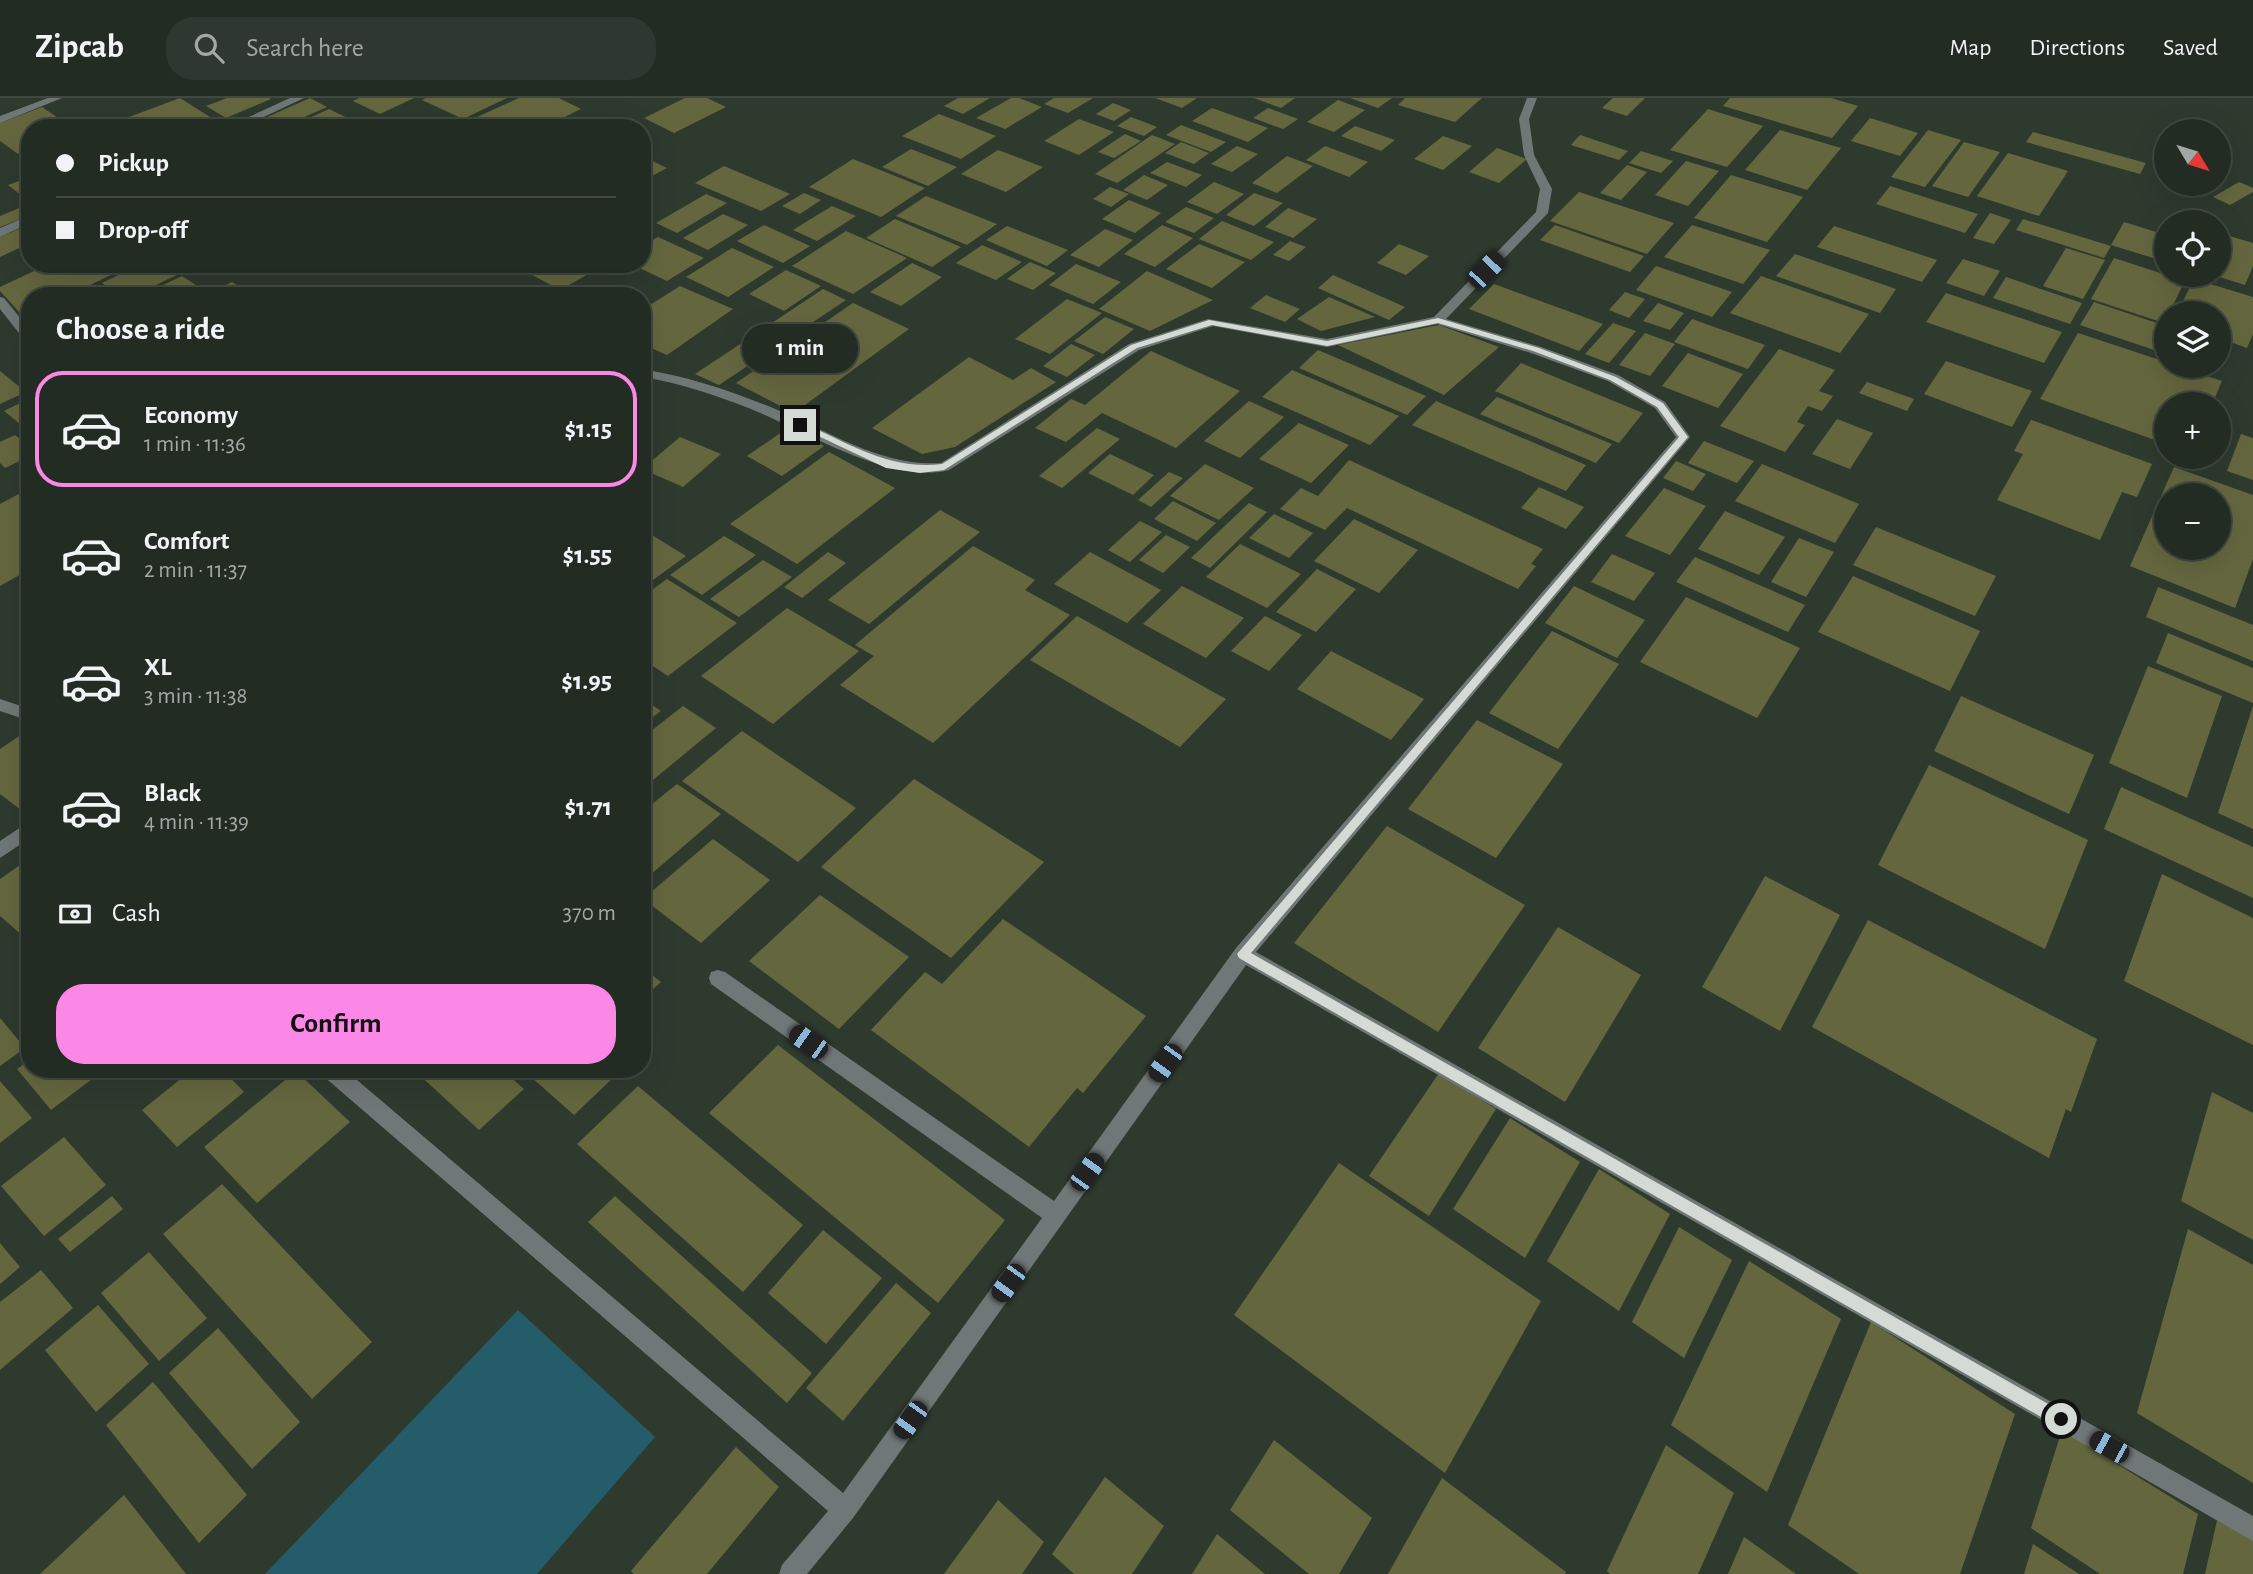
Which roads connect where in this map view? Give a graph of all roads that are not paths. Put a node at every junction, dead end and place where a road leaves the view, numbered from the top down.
1 (57, 98) edge
2 (299, 98) edge
3 (1532, 98) edge
4 (251, 119) edge
5 (0, 120) edge
6 (21, 222) edge
7 (0, 233) edge
8 (0, 301) edge
9 (1438, 320) junction
10 (21, 328) edge
11 (651, 375) edge
12 (0, 705) edge
13 (21, 712) edge
14 (21, 835) edge
15 (0, 851) edge
16 (1243, 954) junction
17 (718, 978) dead end
18 (340, 1078) edge
19 (1056, 1215) junction
20 (845, 1510) junction
21 (2253, 1529) edge
22 (791, 1574) edge

1 - 5 street
2 - 4 street
3 - 9 street
6 - 7 street
8 - 10 street
9 - 11 street
9 - 16 street
12 - 13 street
14 - 15 street
16 - 19 street
16 - 21 street
17 - 19 street
18 - 20 street
19 - 20 street
20 - 22 street

